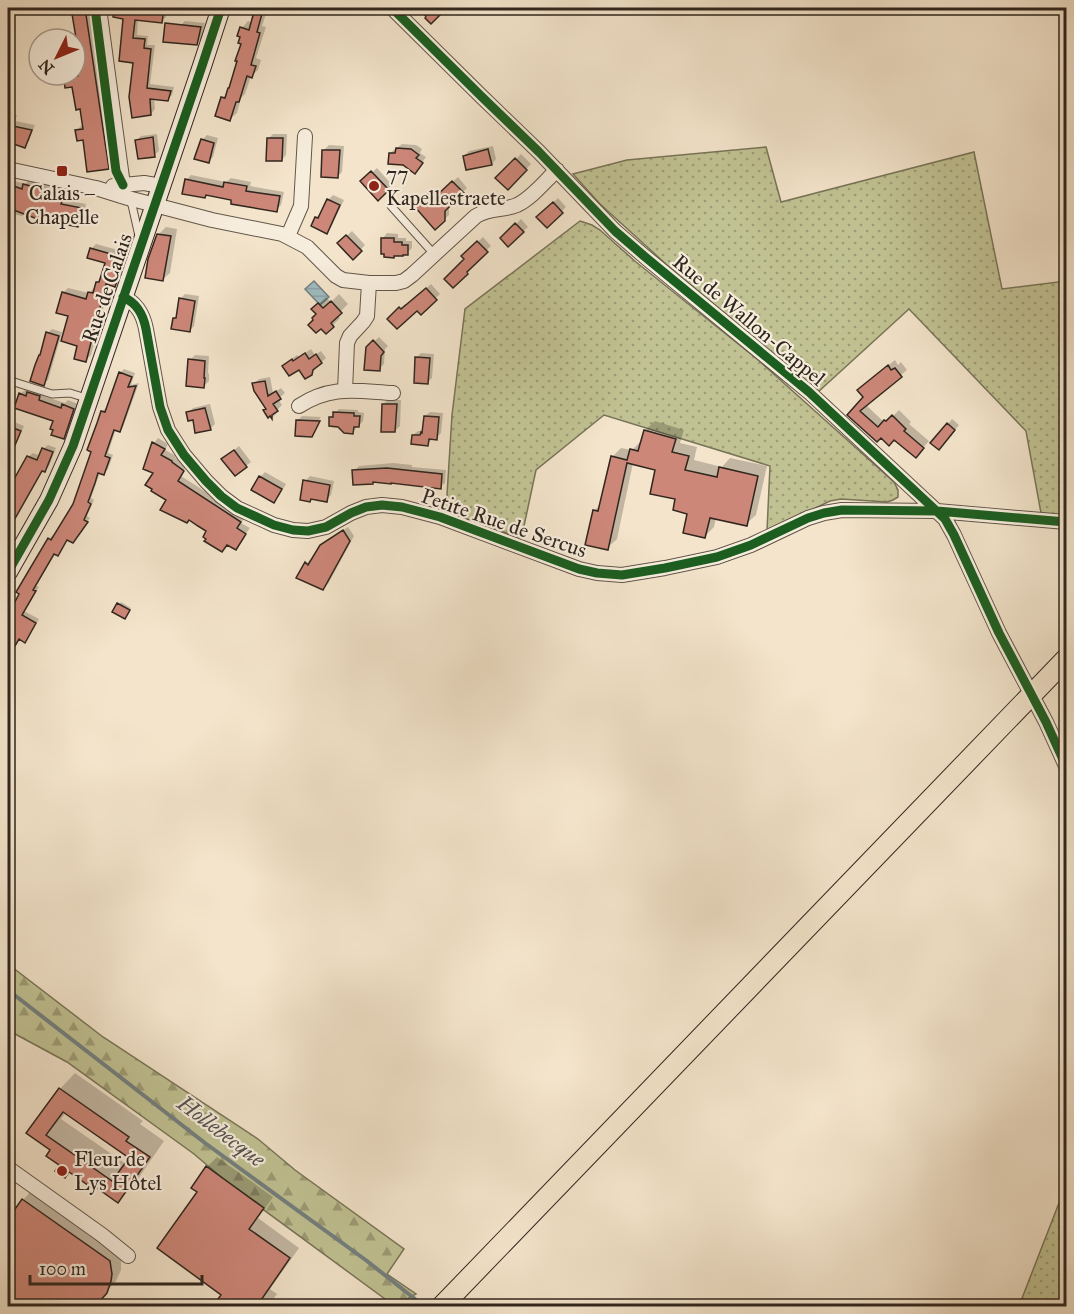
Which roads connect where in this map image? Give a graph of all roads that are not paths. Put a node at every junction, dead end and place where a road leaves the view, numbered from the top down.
1 (99, 8) edge
2 (221, 8) edge
3 (392, 8) edge
4 (305, 136) dead end
5 (8, 169) edge
6 (557, 170) junction
7 (161, 186) junction
8 (124, 193) junction
9 (154, 205) junction
10 (391, 206) dead end
11 (288, 236) junction
12 (141, 245) junction
13 (434, 254) junction
14 (369, 282) junction
15 (123, 297) junction
16 (8, 380) edge
17 (345, 391) junction
18 (393, 393) dead end
19 (90, 399) junction
20 (299, 406) dead end
21 (937, 511) junction
22 (1066, 522) edge
23 (8, 572) edge
24 (1066, 659) edge
25 (1032, 696) junction
26 (1061, 738) edge
27 (1066, 766) edge
28 (8, 1168) edge
29 (128, 1256) dead end
30 (442, 1306) edge

1 - 8 street
2 - 7 street, Rue de Calais
3 - 6 street, Rue de Wallon-Cappel
4 - 11 street
5 - 8 street
6 - 13 street
6 - 21 street, Rue de Wallon-Cappel
7 - 8 street
7 - 9 street, Rue de Calais
8 - 9 street
8 - 12 lane
9 - 11 street
9 - 12 street, Rue de Calais
10 - 13 lane
11 - 14 street
12 - 15 street, Rue de Calais
13 - 14 street
14 - 17 street
15 - 19 street, Rue de Calais
15 - 21 street, Petite Rue de Sercus
16 - 19 lane
17 - 18 street
17 - 20 street
19 - 23 street, Rue de Calais
21 - 22 street, Petite Rue de Sercus
21 - 25 street, Rue de Wallon-Cappel
24 - 25 main road
25 - 26 street, Rue de Wallon-Cappel
25 - 30 main road
26 - 27 street, Rue de Wallon-Cappel
28 - 29 street

